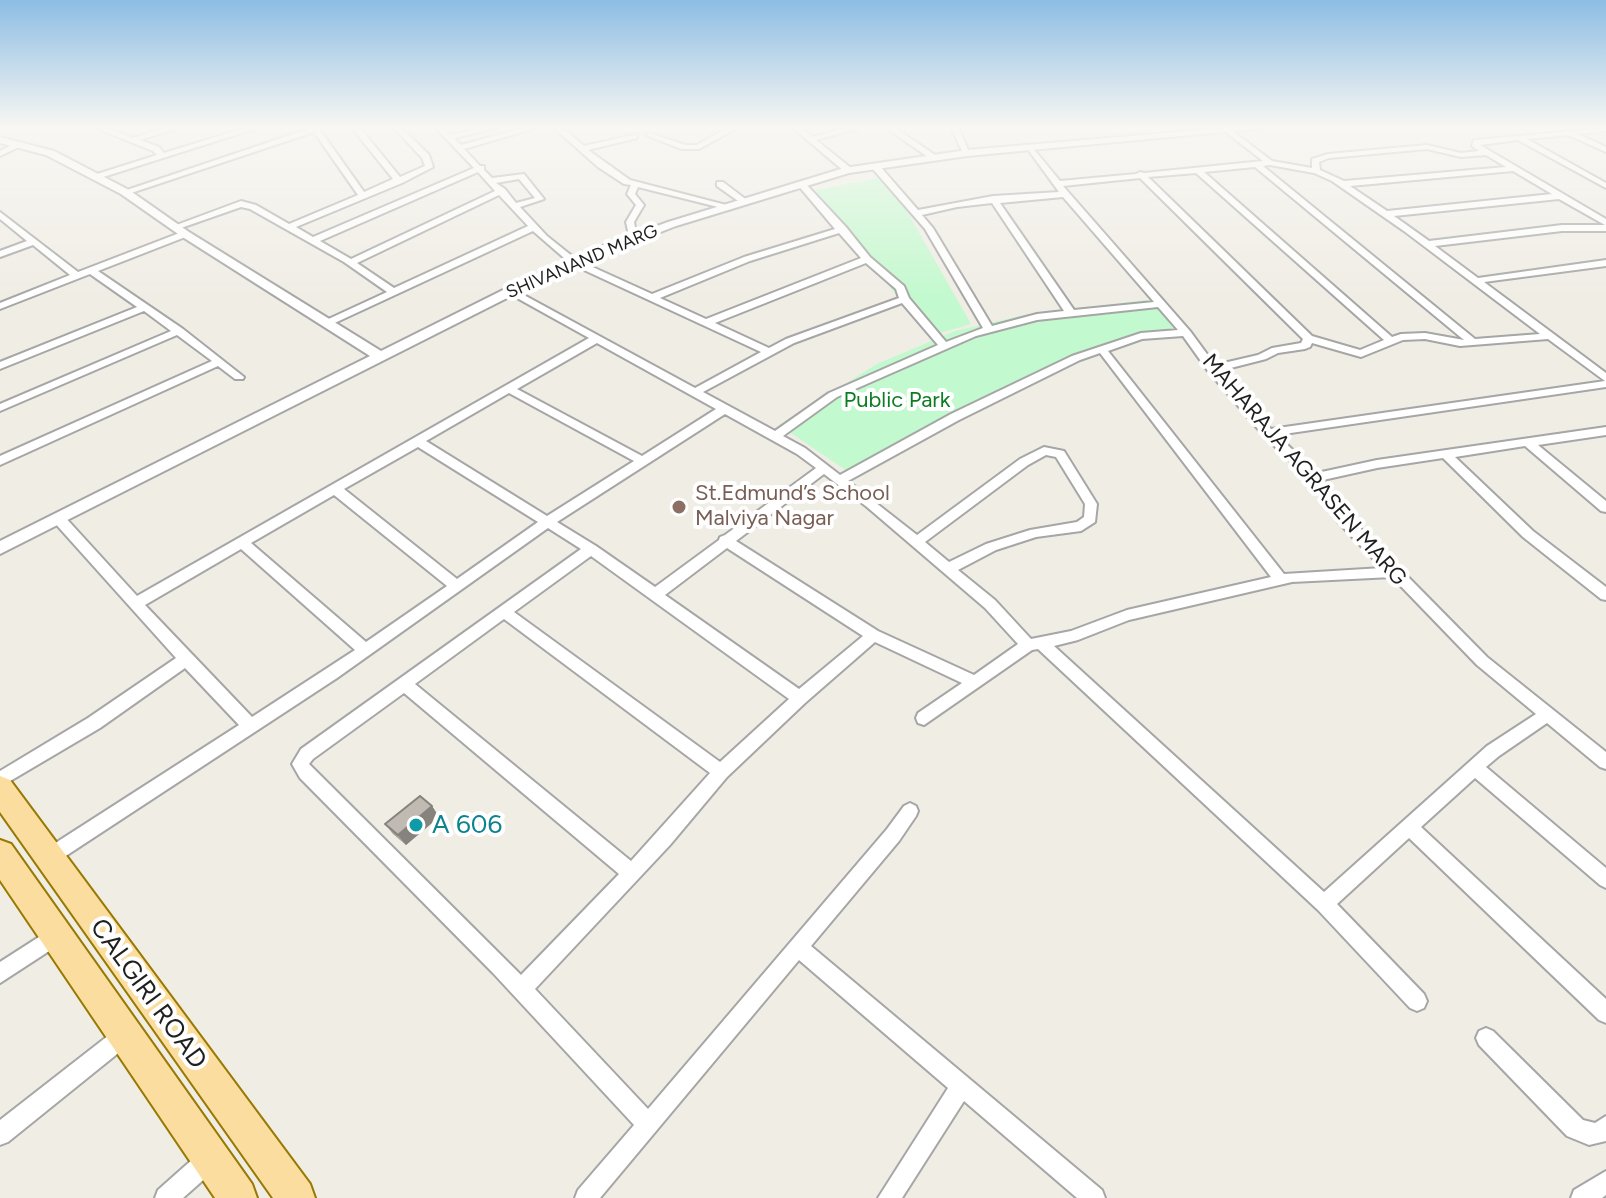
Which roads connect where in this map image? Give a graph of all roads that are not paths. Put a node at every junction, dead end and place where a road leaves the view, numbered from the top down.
1 (110, 184) edge
2 (150, 184) edge
3 (355, 184) edge
4 (392, 184) edge
5 (444, 184) edge
6 (495, 184) edge
7 (528, 184) edge
8 (720, 184) dead end
9 (801, 184) joint
10 (891, 184) edge
11 (1058, 184) edge
12 (1088, 184) edge
13 (1150, 184) edge
14 (1213, 184) edge
15 (1280, 184) edge
16 (1343, 184) edge
17 (1540, 184) edge
18 (635, 185) joint
19 (1062, 189) junction
20 (502, 191) junction
21 (125, 192) junction
22 (363, 196) junction
23 (1560, 196) junction
24 (993, 199) junction
25 (744, 201) junction
26 (515, 206) junction
27 (726, 206) junction
28 (918, 213) junction
29 (1385, 214) junction
30 (1, 216) edge
31 (1606, 225) edge
32 (534, 227) junction
33 (287, 228) junction
34 (843, 229) junction
35 (180, 231) junction
36 (633, 238) junction
37 (312, 241) junction
38 (34, 242) junction
39 (1426, 244) junction
40 (0, 254) edge
41 (867, 259) junction
42 (351, 262) junction
43 (574, 262) junction
44 (1605, 264) edge
45 (93, 272) junction
46 (78, 277) junction
47 (1474, 281) junction
48 (511, 291) junction
49 (393, 292) junction
50 (651, 298) junction
51 (904, 299) junction
52 (1161, 304) junction
53 (0, 306) edge
54 (145, 307) junction
55 (1070, 312) junction
56 (706, 323) junction
57 (326, 324) junction
58 (989, 329) junction
59 (179, 331) junction
60 (1186, 333) junction
61 (1548, 336) junction
62 (597, 338) junction
63 (1308, 338) junction
64 (1472, 341) junction
65 (1392, 342) junction
66 (943, 345) junction
67 (1101, 348) junction
68 (769, 352) junction
69 (381, 357) junction
70 (219, 362) junction
71 (0, 366) edge
72 (1212, 369) junction
73 (239, 377) dead end
74 (1606, 378) edge
75 (1606, 384) edge
76 (508, 388) junction
77 (696, 392) junction
78 (0, 408) edge
79 (726, 408) junction
80 (1606, 431) edge
81 (1268, 433) junction
82 (776, 436) junction
83 (417, 441) junction
84 (1527, 442) junction
85 (1445, 454) junction
86 (0, 461) edge
87 (642, 461) junction
88 (823, 469) junction
89 (1315, 478) junction
90 (838, 481) junction
91 (334, 488) junction
92 (1606, 508) edge
93 (58, 518) junction
94 (549, 521) junction
95 (725, 540) junction
96 (241, 542) junction
97 (917, 542) junction
98 (0, 548) edge
99 (591, 549) junction
100 (948, 569) junction
101 (1393, 572) junction
102 (1281, 580) junction
103 (456, 586) junction
104 (656, 594) junction
105 (1606, 595) edge
106 (135, 604) junction
107 (504, 612) junction
108 (873, 635) junction
109 (1034, 643) junction
110 (366, 651) junction
111 (186, 659) junction
112 (974, 682) junction
113 (405, 685) junction
114 (800, 698) junction
115 (1546, 716) junction
116 (924, 718) dead end
117 (251, 727) junction
118 (1606, 762) edge
119 (1475, 768) junction
120 (721, 772) junction
121 (0, 780) edge
122 (0, 789) edge
123 (910, 811) dead end
124 (1409, 827) junction
125 (49, 857) junction
126 (4, 867) edge
127 (631, 873) junction
128 (1606, 879) edge
129 (1324, 904) junction
130 (56, 935) junction
131 (798, 947) junction
132 (0, 973) edge
133 (521, 989) junction
134 (1417, 1001) dead end
135 (1606, 1013) edge
136 (125, 1035) junction
137 (1486, 1038) dead end
138 (962, 1086) junction
139 (648, 1125) junction
140 (1606, 1127) edge
141 (0, 1134) edge
142 (211, 1158) junction
143 (1606, 1182) edge
144 (166, 1198) edge
145 (238, 1198) edge
146 (296, 1198) edge
147 (586, 1198) edge
148 (889, 1198) edge
149 (1094, 1198) edge
150 (1582, 1198) edge

1 - 21 street
2 - 21 street
3 - 22 street
4 - 22 street
5 - 37 street
6 - 20 street
7 - 26 street
8 - 25 street
9 - 25 street, SHIVANAND MARG
9 - 34 street
10 - 28 street
11 - 19 street, MAHARAJA AGRASEN MARG
12 - 19 street
13 - 63 street
14 - 65 street
15 - 64 street
16 - 29 street
17 - 23 street
18 - 27 street
18 - 36 street
19 - 24 street
19 - 52 street, MAHARAJA AGRASEN MARG
20 - 26 street
20 - 42 street
21 - 35 street
22 - 33 street
23 - 29 street
23 - 31 street
24 - 28 street
24 - 55 street
25 - 27 street, SHIVANAND MARG
26 - 32 street
27 - 36 street, SHIVANAND MARG
28 - 58 street
29 - 39 street
30 - 38 street
31 - 39 street
32 - 43 street
32 - 49 street
33 - 35 street
33 - 37 street
34 - 41 street
34 - 50 street
35 - 45 street
35 - 57 street
36 - 43 street, SHIVANAND MARG
37 - 42 street
38 - 40 street
38 - 46 street
39 - 47 street
41 - 51 street
41 - 56 street
42 - 49 street
43 - 48 street, SHIVANAND MARG
43 - 50 street
44 - 47 street
45 - 46 street
45 - 54 street
46 - 53 street
47 - 61 street
48 - 62 street
48 - 69 street, SHIVANAND MARG
49 - 57 street
50 - 56 street
51 - 66 street
51 - 68 street
52 - 55 street
52 - 60 street, MAHARAJA AGRASEN MARG
54 - 59 street
54 - 71 street
55 - 58 street
56 - 68 street
57 - 69 street
58 - 66 street
59 - 70 street
59 - 78 street
60 - 67 street
60 - 72 street, MAHARAJA AGRASEN MARG
61 - 64 street
61 - 74 street
62 - 76 street
62 - 77 street
63 - 65 street
63 - 72 street
64 - 65 street
66 - 82 street
67 - 90 street
67 - 102 street
68 - 77 street
69 - 93 street, SHIVANAND MARG
70 - 73 street
70 - 86 street
72 - 81 street, MAHARAJA AGRASEN MARG
75 - 81 street
76 - 83 street
76 - 87 street
77 - 79 street
79 - 82 street
79 - 87 street
80 - 84 street
81 - 89 street, MAHARAJA AGRASEN MARG
82 - 88 street
83 - 91 street
83 - 94 street
84 - 85 street
84 - 92 street
85 - 89 street
85 - 105 street
87 - 94 street
88 - 90 street
88 - 95 street
89 - 101 street, MAHARAJA AGRASEN MARG
90 - 97 street
91 - 96 street
91 - 103 street
93 - 98 street, SHIVANAND MARG
93 - 106 street
94 - 99 street
94 - 103 street
95 - 104 street
95 - 108 street
96 - 106 street
96 - 110 street
97 - 100 street
97 - 100 street
99 - 104 street
99 - 107 street
100 - 109 street
101 - 102 street
101 - 115 street, MAHARAJA AGRASEN MARG
102 - 109 street
103 - 110 street
104 - 114 street
106 - 111 street
107 - 113 street
107 - 120 street
108 - 112 street
108 - 114 street
109 - 112 street
109 - 129 street
110 - 117 street
111 - 117 street
111 - 121 street
112 - 116 street
113 - 127 street
113 - 133 street
114 - 120 street
115 - 118 street, MAHARAJA AGRASEN MARG
115 - 119 street
117 - 125 street
119 - 124 street
119 - 128 street
120 - 127 street
122 - 125 main road, CALGIRI ROAD
123 - 131 street
124 - 129 street
124 - 135 street
125 - 146 main road, CALGIRI ROAD
126 - 130 main road, CALGIRI ROAD
127 - 133 street
129 - 134 street
130 - 132 street
130 - 136 main road, CALGIRI ROAD
131 - 138 street
131 - 139 street
133 - 139 street
136 - 141 street
136 - 142 main road, CALGIRI ROAD
137 - 140 street
138 - 148 street
138 - 149 street
139 - 147 street
142 - 144 street
142 - 145 main road, CALGIRI ROAD
143 - 150 street

